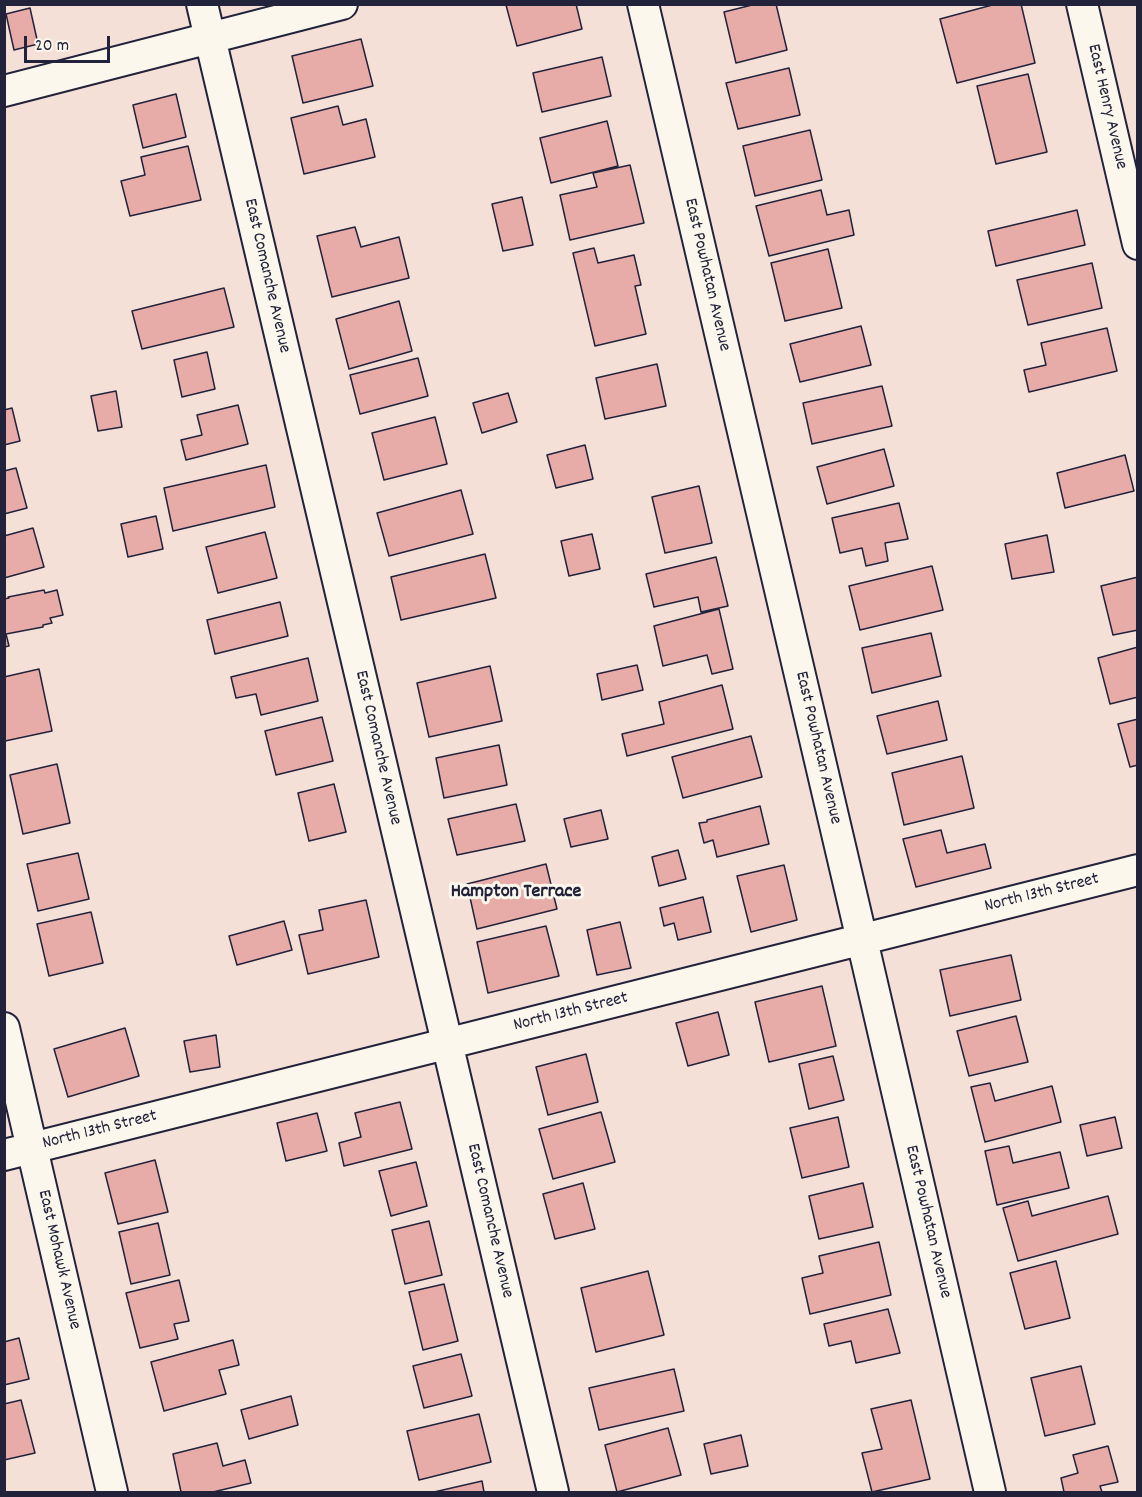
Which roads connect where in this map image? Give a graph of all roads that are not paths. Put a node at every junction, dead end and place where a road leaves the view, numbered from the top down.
1 (202, 4) edge
2 (342, 4) edge
3 (643, 4) edge
4 (1082, 4) edge
5 (209, 38) junction
6 (4, 91) edge
7 (1129, 173) edge
8 (1137, 244) edge
9 (1137, 870) edge
10 (862, 940) junction
11 (4, 1028) edge
12 (447, 1044) junction
13 (18, 1151) edge
14 (112, 1492) edge
15 (553, 1492) edge
16 (990, 1492) edge

1 - 5 street, East Comanche Avenue
2 - 5 street
3 - 10 street, East Powhatan Avenue
4 - 7 street, East Henry Avenue
5 - 6 street
5 - 12 street, East Comanche Avenue
7 - 8 street, East Henry Avenue
9 - 10 street, North 13th Street
10 - 12 street, North 13th Street
10 - 16 street, East Powhatan Avenue
11 - 13 street, East Mohawk Avenue
12 - 13 street, North 13th Street
12 - 15 street, East Comanche Avenue
13 - 14 street, East Mohawk Avenue

